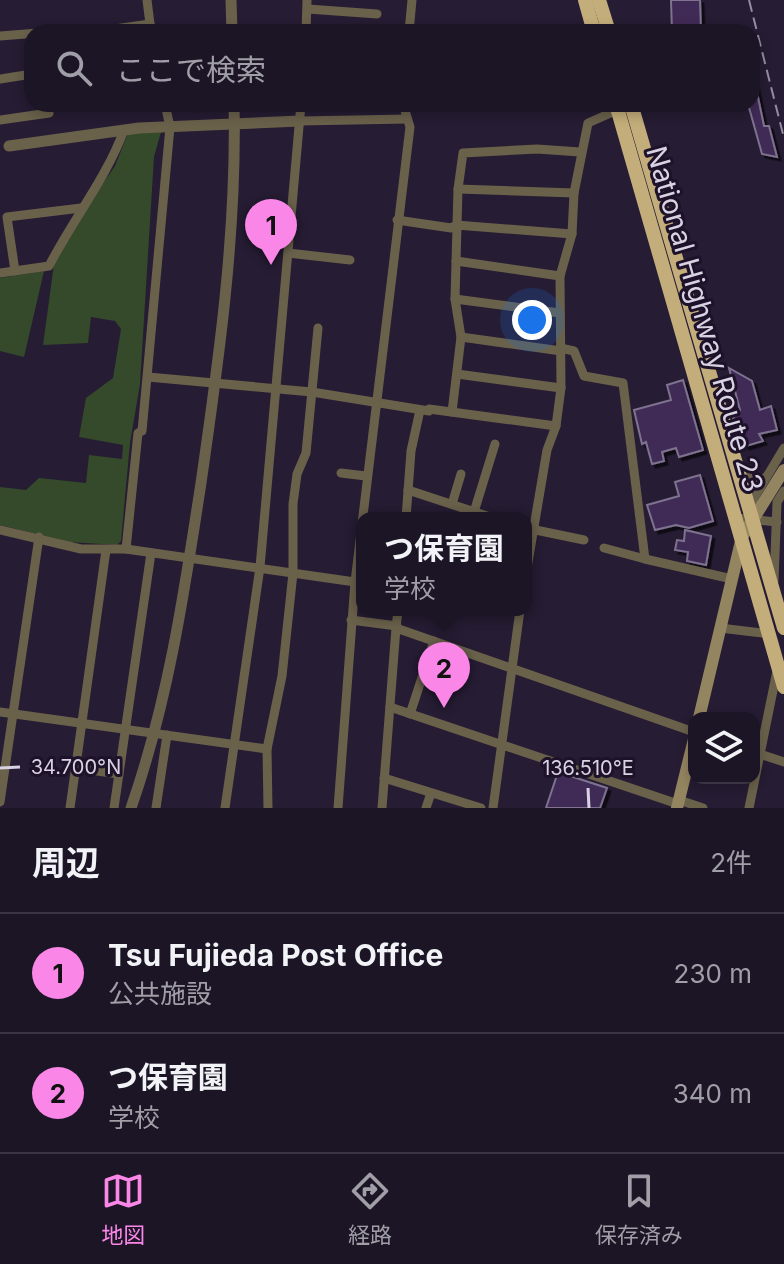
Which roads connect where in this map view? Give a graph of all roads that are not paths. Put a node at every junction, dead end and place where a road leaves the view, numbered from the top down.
1 (147, 0) edge
2 (231, 0) edge
3 (412, 0) edge
4 (585, 0) edge
5 (599, 0) edge
6 (308, 4) edge
7 (377, 14) dead end
8 (150, 24) edge
9 (232, 24) edge
10 (307, 24) edge
11 (410, 24) edge
12 (592, 24) edge
13 (606, 24) edge
14 (24, 33) edge
15 (0, 36) edge
16 (24, 75) edge
17 (0, 79) edge
18 (49, 112) edge
19 (167, 112) edge
20 (234, 112) edge
21 (301, 112) edge
22 (405, 112) edge
23 (611, 112) edge
24 (626, 112) edge
25 (626, 112) edge
26 (407, 119) junction
27 (0, 120) edge
28 (300, 121) junction
29 (235, 124) junction
30 (170, 127) junction
31 (124, 130) junction
32 (5, 146) edge
33 (580, 152) junction
34 (458, 189) junction
35 (574, 193) junction
36 (81, 208) junction
37 (397, 220) junction
38 (456, 225) junction
39 (572, 234) junction
40 (288, 253) junction
41 (350, 260) dead end
42 (456, 261) junction
43 (15, 271) junction
44 (0, 273) edge
45 (560, 276) junction
46 (455, 299) junction
47 (560, 313) junction
48 (318, 328) dead end
49 (461, 337) junction
50 (560, 350) junction
51 (457, 374) junction
52 (148, 377) junction
53 (216, 383) junction
54 (561, 388) junction
55 (276, 389) junction
56 (312, 392) junction
57 (374, 403) junction
58 (426, 410) junction
59 (452, 412) junction
60 (556, 426) junction
61 (495, 444) dead end
62 (784, 448) edge
63 (784, 470) edge
64 (737, 472) junction
65 (341, 473) dead end
66 (461, 474) dead end
67 (366, 476) junction
68 (765, 478) junction
69 (408, 490) junction
70 (784, 491) edge
71 (452, 504) junction
72 (362, 512) edge
73 (406, 512) edge
74 (474, 512) joint
75 (736, 518) junction
76 (532, 520) edge
77 (751, 520) junction
78 (777, 522) junction
79 (532, 529) edge
80 (0, 530) edge
81 (39, 537) junction
82 (742, 537) junction
83 (584, 540) dead end
84 (604, 548) dead end
85 (126, 549) junction
86 (106, 550) junction
87 (151, 553) junction
88 (189, 558) junction
89 (645, 559) junction
90 (260, 567) junction
91 (356, 572) edge
92 (293, 573) junction
93 (732, 579) junction
94 (355, 582) junction
95 (773, 589) junction
96 (397, 616) edge
97 (519, 616) edge
98 (351, 620) junction
99 (396, 627) junction
100 (720, 628) junction
101 (778, 631) edge
102 (434, 641) junction
103 (511, 666) junction
104 (778, 666) junction
105 (784, 687) edge
106 (390, 707) junction
107 (0, 712) edge
108 (700, 712) edge
109 (13, 714) junction
110 (410, 714) junction
111 (82, 723) junction
112 (125, 730) junction
113 (688, 730) edge
114 (161, 735) junction
115 (760, 737) edge
116 (501, 743) junction
117 (234, 744) junction
118 (267, 749) junction
119 (760, 754) edge
120 (784, 762) edge
121 (688, 763) edge
122 (75, 768) junction
123 (119, 774) junction
124 (384, 778) junction
125 (752, 784) edge
126 (431, 793) junction
127 (0, 802) edge
128 (678, 804) edge
129 (70, 808) edge
130 (114, 808) edge
131 (131, 808) edge
132 (156, 808) edge
133 (225, 808) edge
134 (268, 808) edge
135 (338, 808) edge
136 (382, 808) edge
137 (426, 808) edge
138 (481, 808) edge
139 (493, 808) edge
140 (703, 808) edge
141 (749, 808) edge

1 - 8 street
2 - 9 street
3 - 11 street
4 - 12 highway
5 - 13 highway
6 - 7 street
6 - 10 street
14 - 15 street
16 - 17 street
18 - 27 street
19 - 30 street
20 - 29 street
21 - 28 street
22 - 26 street
23 - 33 street
24 - 64 highway, National Highway Route 23
25 - 75 highway, National Highway Route 23
26 - 28 street
26 - 37 street
28 - 29 street
28 - 40 street
29 - 30 street
29 - 53 street
30 - 31 street
30 - 52 street
31 - 32 street
31 - 36 street
33 - 34 street
33 - 35 street
34 - 35 street
34 - 38 street
35 - 39 street
36 - 43 street
36 - 43 street
37 - 38 street
37 - 57 street
38 - 39 street
38 - 42 street
39 - 45 street
40 - 41 street
40 - 55 street
42 - 45 street
42 - 46 street
43 - 44 street
45 - 47 street
46 - 47 street
46 - 49 street
47 - 50 street
48 - 56 street
49 - 50 street
49 - 51 street
50 - 54 street
50 - 89 street
51 - 54 street
51 - 59 street
52 - 53 street
52 - 85 street
53 - 55 street
53 - 88 street
54 - 60 street
55 - 56 street
55 - 90 street
56 - 57 street
56 - 92 street
57 - 58 street
57 - 67 street
58 - 59 street
58 - 69 street
59 - 60 street
60 - 76 street
61 - 74 street
62 - 68 street
63 - 77 main road
64 - 68 street
64 - 77 highway, National Highway Route 23
65 - 67 street
66 - 71 street
67 - 72 street
68 - 77 street
69 - 71 street
69 - 73 street
70 - 78 street
71 - 74 street
75 - 77 street
75 - 82 highway, National Highway Route 23
77 - 78 street
77 - 82 main road
77 - 95 highway, National Highway Route 23
78 - 95 street
79 - 83 street
80 - 81 street
81 - 86 street
81 - 109 street
82 - 93 main road
82 - 101 highway, National Highway Route 23
84 - 89 street
85 - 86 street
85 - 87 street
86 - 111 street
87 - 88 street
87 - 112 street
88 - 90 street
88 - 114 street
89 - 93 street
90 - 92 street
90 - 117 street
91 - 94 street
92 - 94 street
92 - 118 street
93 - 100 main road
94 - 98 street
95 - 101 highway, National Highway Route 23
96 - 99 street
97 - 103 street
98 - 99 street
98 - 135 street
99 - 102 street
99 - 106 street
100 - 101 street
100 - 108 main road
101 - 104 highway, National Highway Route 23
102 - 103 street
102 - 110 street
103 - 113 street
103 - 116 street
104 - 105 highway, National Highway Route 23
104 - 115 street
106 - 110 street
106 - 124 street
107 - 109 street
109 - 111 street
109 - 127 street
110 - 116 street
111 - 112 street
111 - 122 street
112 - 114 street
112 - 123 street
114 - 117 street
114 - 131 street
114 - 132 street
116 - 128 street
116 - 139 street
117 - 118 street
117 - 133 street
118 - 134 street
119 - 120 street
121 - 128 main road
122 - 123 street
122 - 129 street
123 - 130 street
124 - 126 street
124 - 136 street
125 - 141 street
126 - 137 street
126 - 138 street
128 - 140 street

